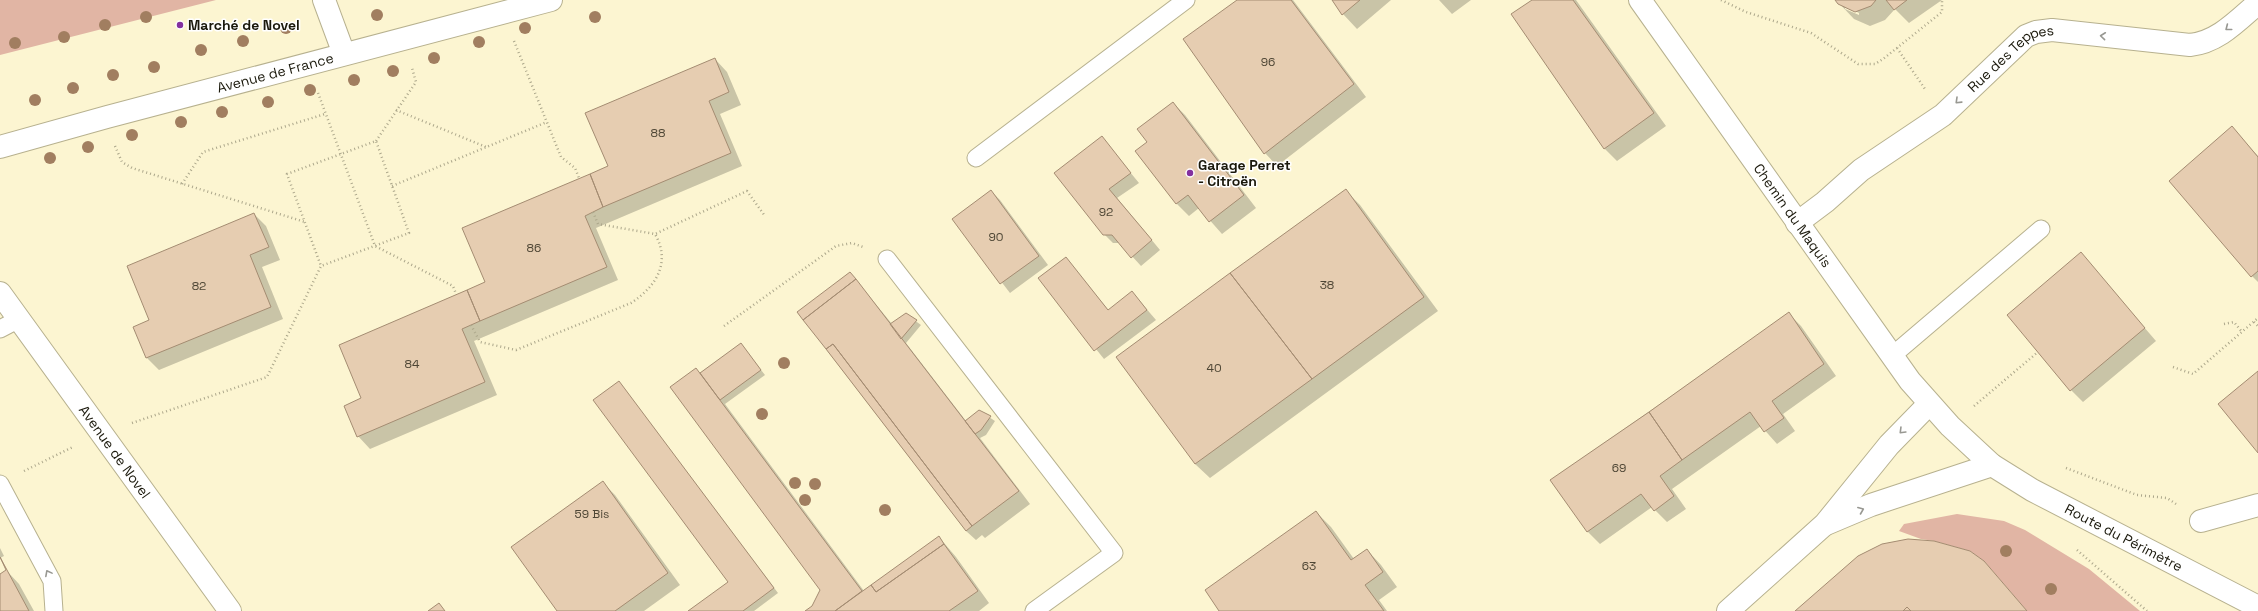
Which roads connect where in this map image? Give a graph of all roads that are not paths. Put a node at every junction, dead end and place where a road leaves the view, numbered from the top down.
1 (324, 0) edge
2 (551, 0) edge
3 (1186, 0) edge
4 (1640, 0) edge
5 (2258, 3) edge
6 (344, 54) junction
7 (0, 147) edge
8 (976, 158) dead end
9 (1797, 223) junction
10 (2041, 229) dead end
11 (887, 259) road end
12 (0, 293) edge
13 (19, 319) junction
14 (0, 329) edge
15 (1893, 355) junction
16 (1929, 404) junction
17 (1950, 426) joint
18 (1992, 465) junction
19 (0, 484) edge
20 (2258, 505) edge
21 (2201, 520) road end
22 (1825, 524) junction
23 (2258, 607) edge
24 (54, 611) edge
25 (230, 611) edge
26 (1034, 611) edge
27 (1728, 611) edge

1 - 6 street
2 - 6 street, Avenue de France
3 - 8 lane
4 - 9 street, Chemin du Maquis
5 -> 9 street, Rue des Teppes
6 - 7 street, Avenue de France
9 - 15 street, Chemin du Maquis
10 - 15 lane
11 - 26 lane
12 - 13 street, Avenue de Novel
13 - 14 lane
13 - 25 street, Avenue de Novel
15 - 16 street, Chemin du Maquis
16 - 17 street, Chemin du Maquis
16 -> 22 street
17 - 18 street, Route du Périmètre
22 -> 18 street
18 - 23 street, Route du Périmètre
24 -> 19 lane
20 - 21 street
22 - 27 street

